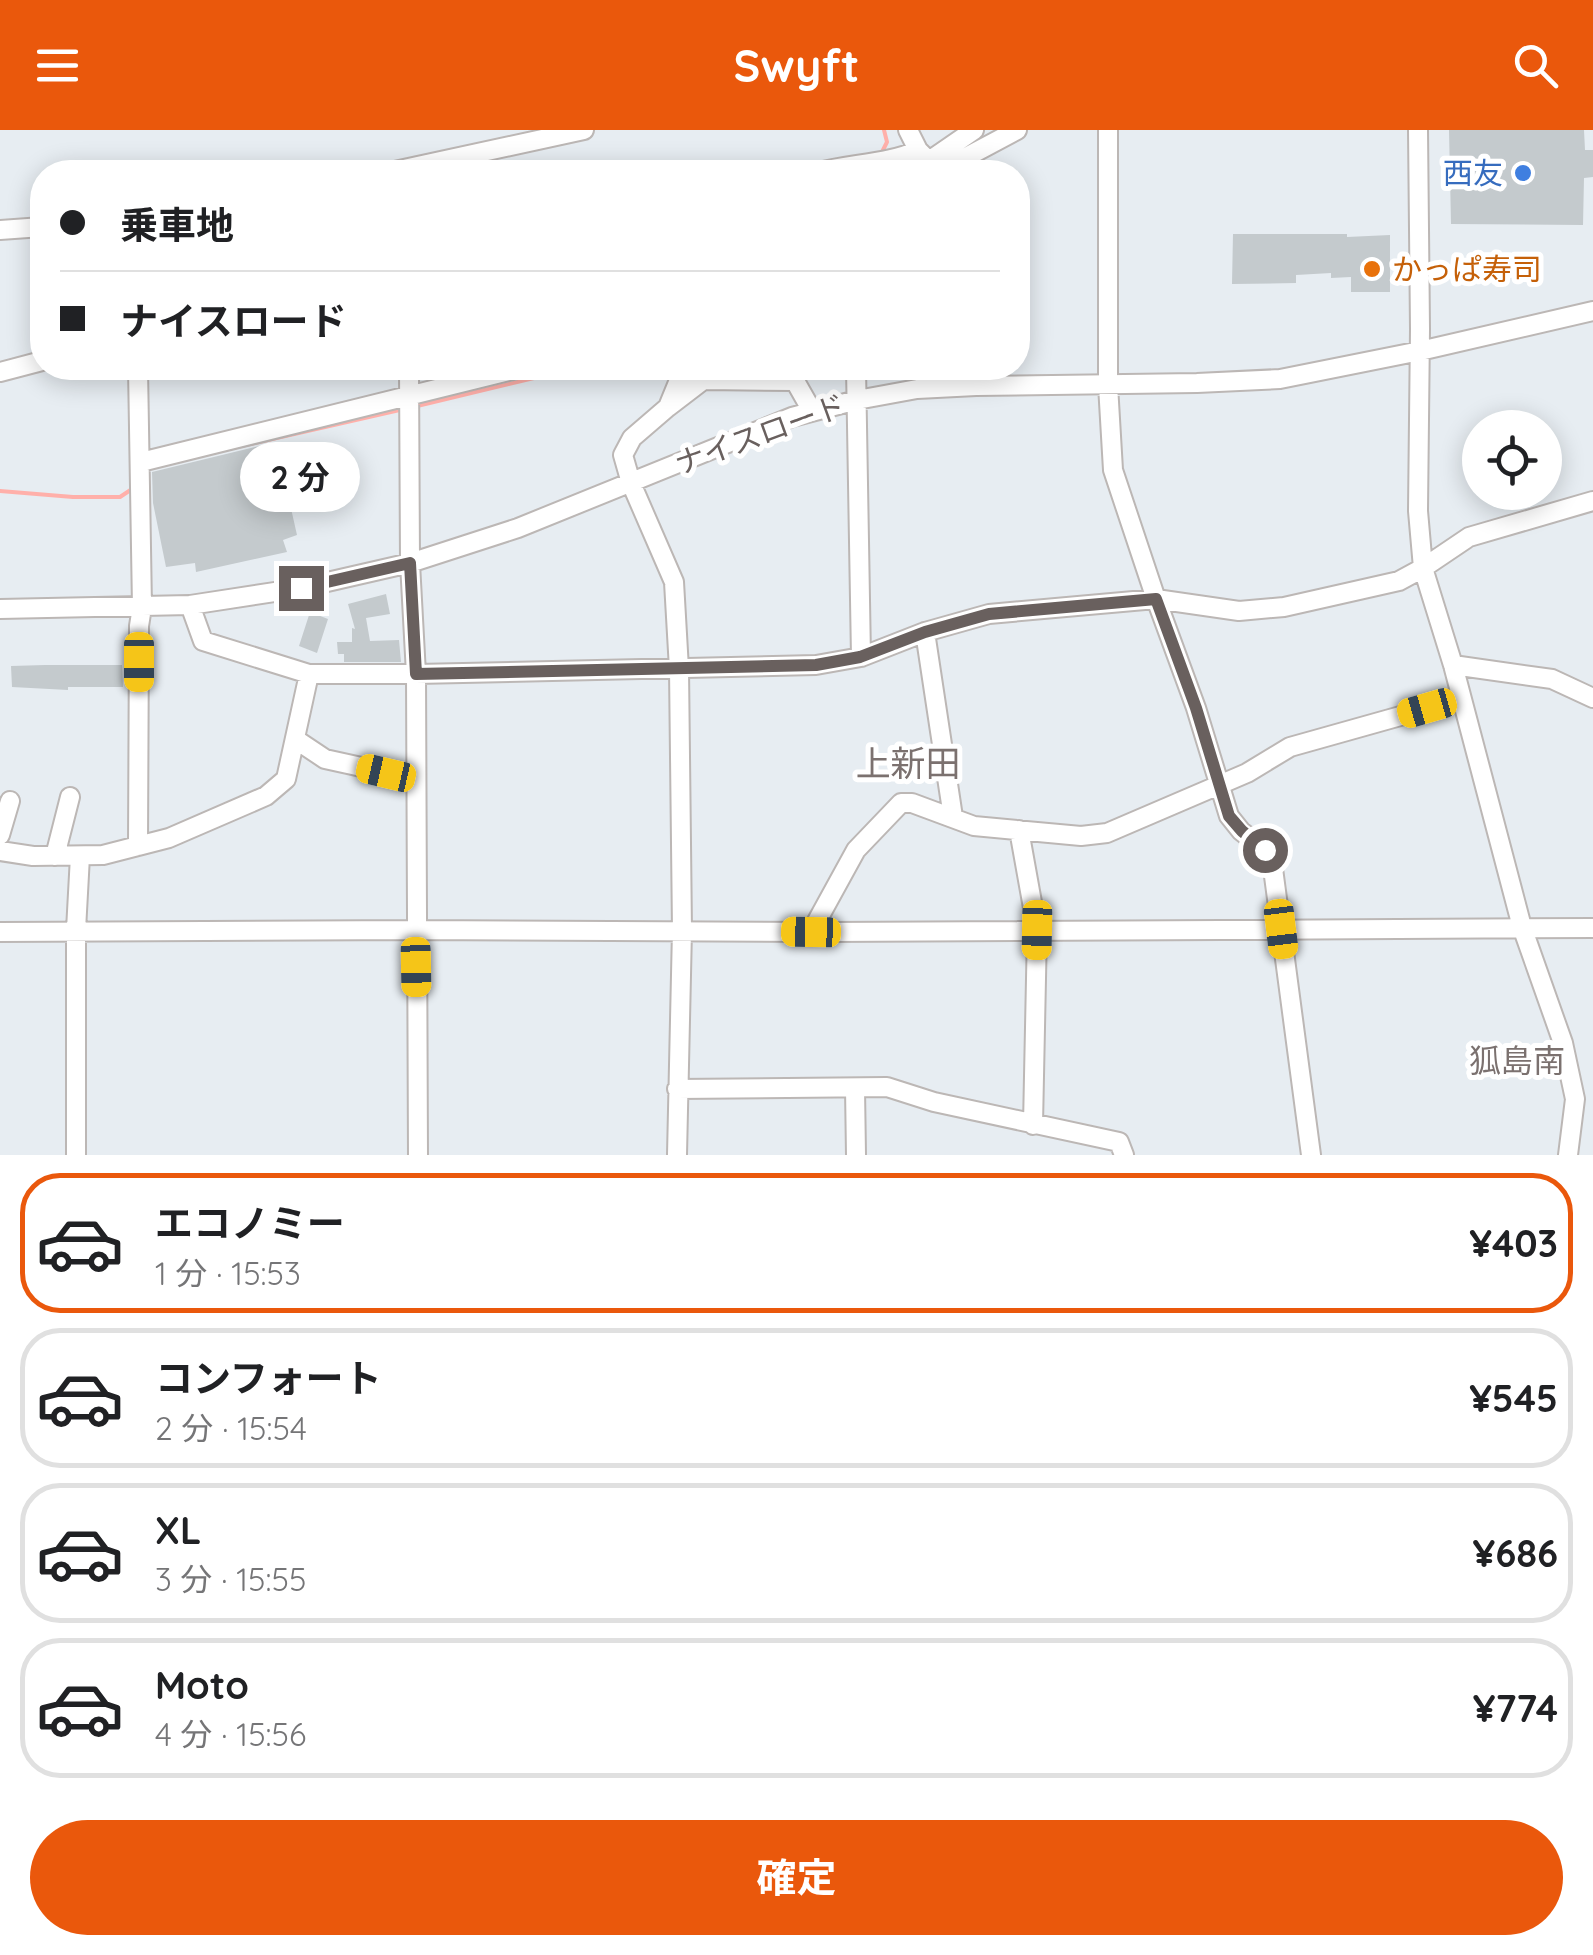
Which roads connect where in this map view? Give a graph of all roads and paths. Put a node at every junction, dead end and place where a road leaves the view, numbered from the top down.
1 (584, 130) edge
2 (908, 130) edge
3 (974, 130) edge
4 (1018, 130) edge
5 (1108, 130) edge
6 (1418, 130) edge
7 (923, 155) junction
8 (445, 160) edge
9 (879, 160) edge
10 (920, 160) edge
11 (935, 160) edge
12 (964, 160) edge
13 (30, 227) edge
14 (0, 230) edge
15 (1593, 311) edge
16 (1420, 351) junction
17 (30, 364) edge
18 (0, 372) edge
19 (138, 380) edge
20 (409, 380) edge
21 (469, 380) edge
22 (679, 380) edge
23 (703, 380) edge
24 (783, 380) edge
25 (856, 380) edge
26 (1108, 385) junction
27 (409, 394) junction
28 (857, 400) junction
29 (668, 406) junction
30 (812, 411) junction
31 (140, 462) junction
32 (630, 482) junction
33 (1593, 501) edge
34 (410, 563) junction
35 (1423, 568) junction
36 (1156, 599) junction
37 (190, 604) junction
38 (142, 607) junction
39 (0, 610) edge
40 (925, 632) junction
41 (860, 657) junction
42 (1454, 666) junction
43 (679, 669) junction
44 (308, 674) junction
45 (416, 674) junction
46 (1461, 698) junction
47 (1593, 698) edge
48 (295, 739) junction
49 (416, 779) junction
50 (1220, 784) junction
51 (70, 797) dead end
52 (10, 801) dead end
53 (953, 817) junction
54 (1019, 830) junction
55 (0, 835) edge
56 (138, 846) junction
57 (0, 851) edge
58 (55, 856) junction
59 (80, 856) junction
60 (1522, 927) junction
61 (1593, 928) edge
62 (1281, 929) junction
63 (76, 930) junction
64 (416, 930) junction
65 (682, 930) junction
66 (1037, 930) junction
67 (0, 932) edge
68 (811, 932) junction
69 (677, 1088) junction
70 (855, 1088) junction
71 (1033, 1125) junction
72 (76, 1155) edge
73 (418, 1155) edge
74 (677, 1155) edge
75 (856, 1155) edge
76 (1124, 1155) edge
77 (1311, 1155) edge
78 (1568, 1155) edge

1 - 8 street
2 - 7 street
3 - 7 street
4 - 12 street
5 - 26 street
6 - 16 street
7 - 9 street
7 - 10 street
7 - 11 street
13 - 14 street
15 - 16 street, ナイスロード
16 - 26 street, ナイスロード
16 - 35 street
17 - 18 street
19 - 31 street
20 - 27 street
21 - 27 street
22 - 29 street
23 - 29 street
24 - 30 street
25 - 28 street
26 - 28 street, ナイスロード
26 - 36 street
27 - 31 street
27 - 34 street
28 - 30 street, ナイスロード
28 - 41 street
29 - 32 street
30 - 32 street, ナイスロード
31 - 38 street
32 - 34 street, ナイスロード
32 - 43 street
33 - 35 street
34 - 37 street, ナイスロード
34 - 45 street
35 - 36 street
35 - 42 street
36 - 40 street
36 - 50 street
37 - 38 street, ナイスロード
37 - 44 street
38 - 39 street, ナイスロード
38 - 56 street
40 - 41 street
40 - 53 street
41 - 43 street
42 - 46 street
42 - 47 street
43 - 45 street
43 - 65 street
44 - 45 street
44 - 48 street
45 - 49 street
46 - 50 street
46 - 60 street
48 - 49 street
48 - 56 street
49 - 64 street
50 - 54 street
50 - 62 street
51 - 58 street
52 - 55 street
53 - 54 street
53 - 68 street
54 - 66 street
56 - 59 street
57 - 58 street
58 - 59 street
59 - 63 street
60 - 61 street
60 - 62 street
60 - 78 street
62 - 66 street
62 - 77 street
63 - 64 street
63 - 67 street
63 - 72 street
64 - 65 street
64 - 73 street
65 - 68 street
65 - 69 street
66 - 68 street
66 - 71 street
69 - 70 street
69 - 74 street
70 - 71 street
70 - 75 street
71 - 76 street

